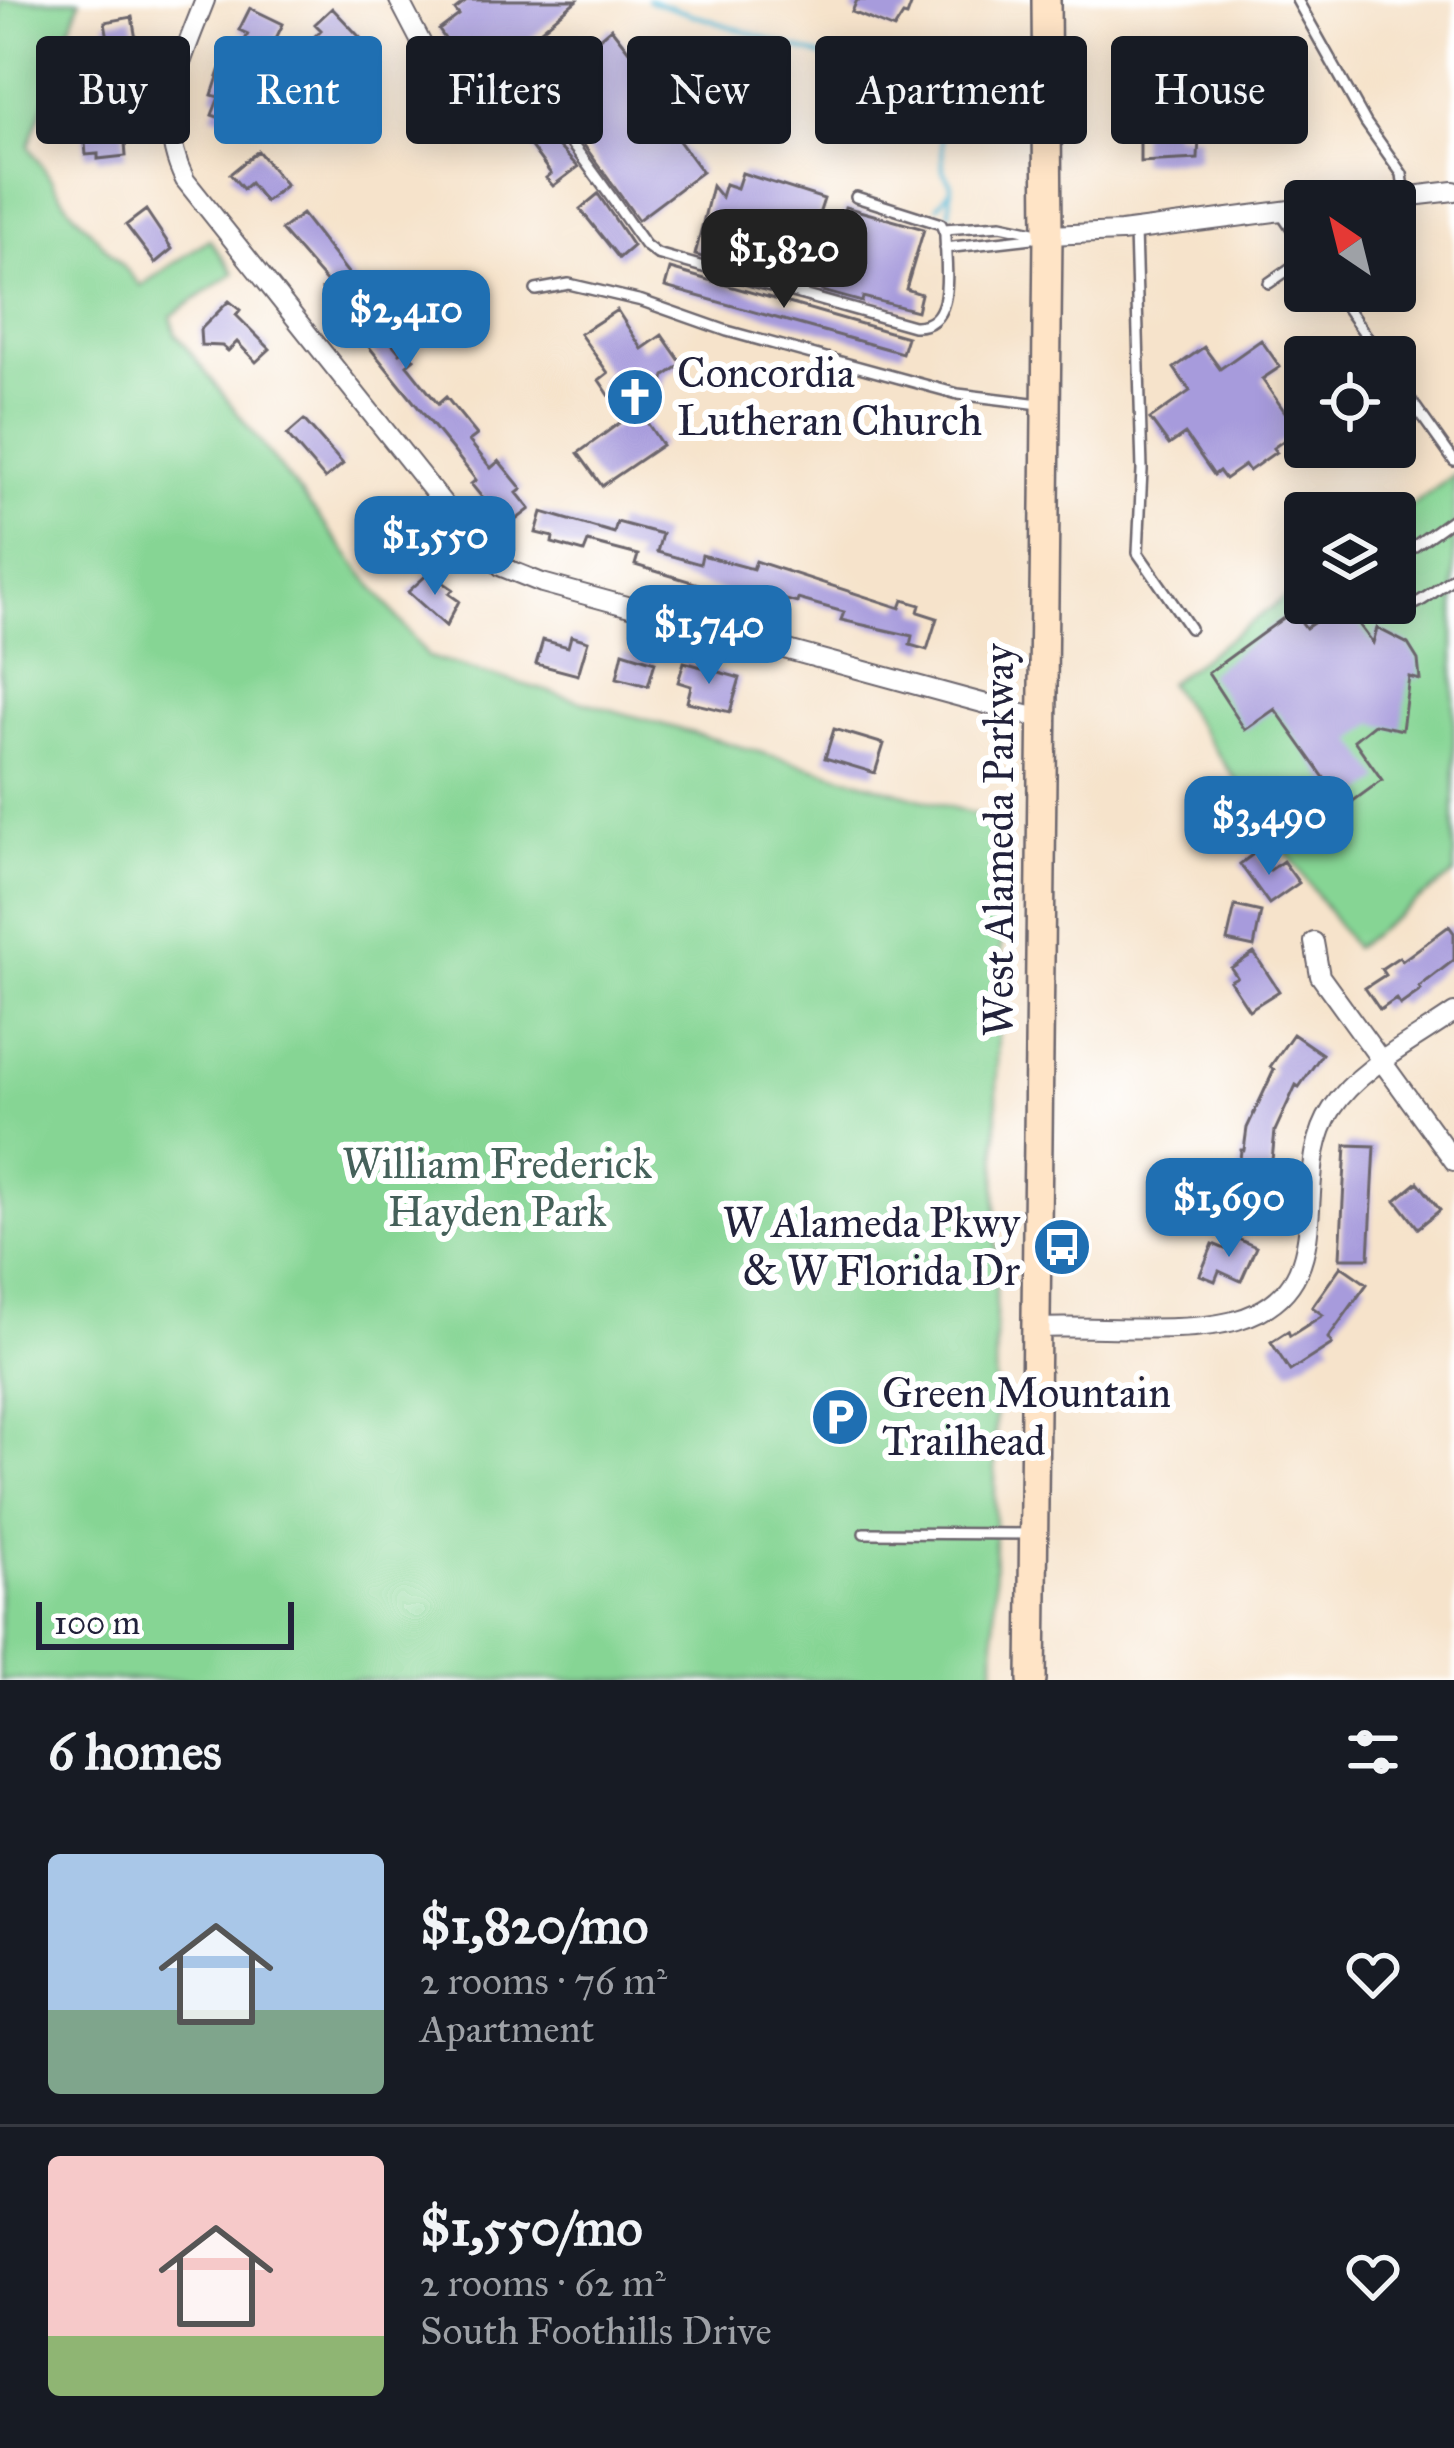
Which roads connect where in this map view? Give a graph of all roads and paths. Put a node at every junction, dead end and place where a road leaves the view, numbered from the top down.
1 (205, 0) edge
2 (399, 0) edge
3 (1046, 0) edge
4 (1297, 0) edge
5 (418, 36) edge
6 (568, 144) edge
7 (1403, 180) edge
8 (1454, 191) edge
9 (1416, 196) edge
10 (856, 197) dead end
11 (1284, 211) edge
12 (1280, 212) junction
13 (1284, 218) edge
14 (944, 229) junction
15 (1135, 231) junction
16 (1048, 235) junction
17 (945, 248) junction
18 (1284, 273) edge
19 (1269, 284) dead end
20 (536, 290) dead end
21 (1046, 405) junction
22 (1416, 408) edge
23 (1418, 411) joint
24 (1454, 461) edge
25 (1454, 518) edge
26 (1416, 545) edge
27 (1454, 577) edge
28 (1416, 603) edge
29 (1190, 628) dead end
30 (1041, 719) junction
31 (1315, 942) dead end
32 (1454, 1013) edge
33 (1382, 1063) junction
34 (1454, 1161) edge
35 (1036, 1328) junction
36 (864, 1533) dead end
37 (1032, 1534) junction
38 (1032, 1680) edge

1 - 30 street
2 - 5 street
3 - 16 main road, West Alameda Parkway
4 - 7 lane
6 - 17 lane
8 - 9 street
10 - 14 lane
11 - 12 street
12 - 13 lane
12 - 15 street
14 - 16 lane
14 - 17 lane
15 - 16 street
15 - 29 lane
16 - 17 lane
16 - 21 main road, West Alameda Parkway
18 - 19 lane
20 - 21 lane
21 - 30 main road, West Alameda Parkway
22 - 23 lane
23 - 24 lane
25 - 26 lane
27 - 28 lane
30 - 35 main road, West Alameda Parkway
31 - 33 street
32 - 33 street
33 - 34 street
33 - 35 street
35 - 37 main road, West Alameda Parkway
36 - 37 lane
37 - 38 main road, West Alameda Parkway

